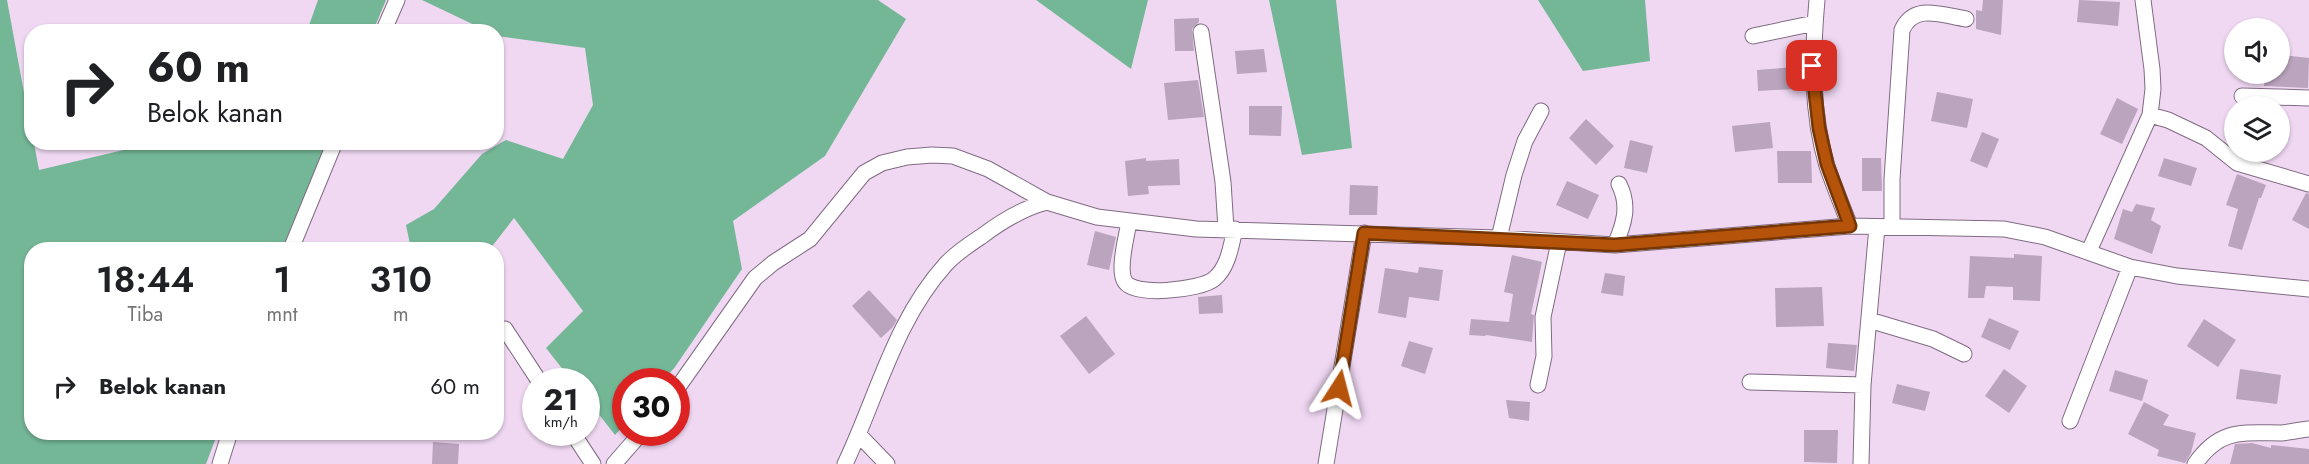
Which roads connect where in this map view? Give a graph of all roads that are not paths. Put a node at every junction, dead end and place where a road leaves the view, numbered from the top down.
1 (397, 0) edge
2 (1816, 0) edge
3 (2143, 0) edge
4 (1966, 19) dead end
5 (1815, 23) junction
6 (386, 24) edge
7 (1201, 32) dead end
8 (1753, 36) dead end
9 (2290, 97) edge
10 (2309, 98) edge
11 (1541, 111) dead end
12 (2150, 115) junction
13 (332, 150) edge
14 (1620, 184) dead end
15 (2309, 184) edge
16 (1047, 202) junction
17 (1129, 221) junction
18 (1850, 226) junction
19 (1885, 226) junction
20 (1231, 229) junction
21 (1364, 233) junction
22 (1499, 238) junction
23 (294, 242) edge
24 (1559, 242) junction
25 (1615, 245) junction
26 (2089, 251) junction
27 (2130, 267) junction
28 (2309, 289) edge
29 (1869, 320) junction
30 (504, 329) dead end
31 (1964, 354) dead end
32 (530, 368) edge
33 (690, 370) edge
34 (1750, 382) dead end
35 (1538, 385) dead end
36 (1863, 385) junction
37 (2070, 422) dead end
38 (2309, 429) edge
39 (859, 435) junction
40 (228, 440) edge
41 (581, 446) edge
42 (630, 446) edge
43 (220, 464) edge
44 (593, 464) edge
45 (614, 464) edge
46 (845, 464) edge
47 (887, 464) edge
48 (1326, 464) edge
49 (1861, 464) edge
50 (2195, 464) edge

1 - 6 street
2 - 5 street
3 - 12 street
4 - 19 street
5 - 8 street
5 - 18 street
7 - 20 street
9 - 10 street
11 - 22 street
12 - 15 street
12 - 26 street
13 - 23 street
14 - 25 street
16 - 17 street
16 - 33 street
16 - 39 street
17 - 20 street
17 - 20 street
18 - 19 street
18 - 25 street
19 - 26 street
19 - 29 street
20 - 21 street
21 - 22 street
21 - 48 street
22 - 24 street
24 - 25 street
24 - 35 street
26 - 27 street
27 - 28 street
27 - 37 street
29 - 31 street
29 - 36 street
30 - 32 street
34 - 36 street
36 - 49 street
38 - 50 street
39 - 46 street
39 - 47 street
40 - 43 street
41 - 44 street
42 - 45 street

